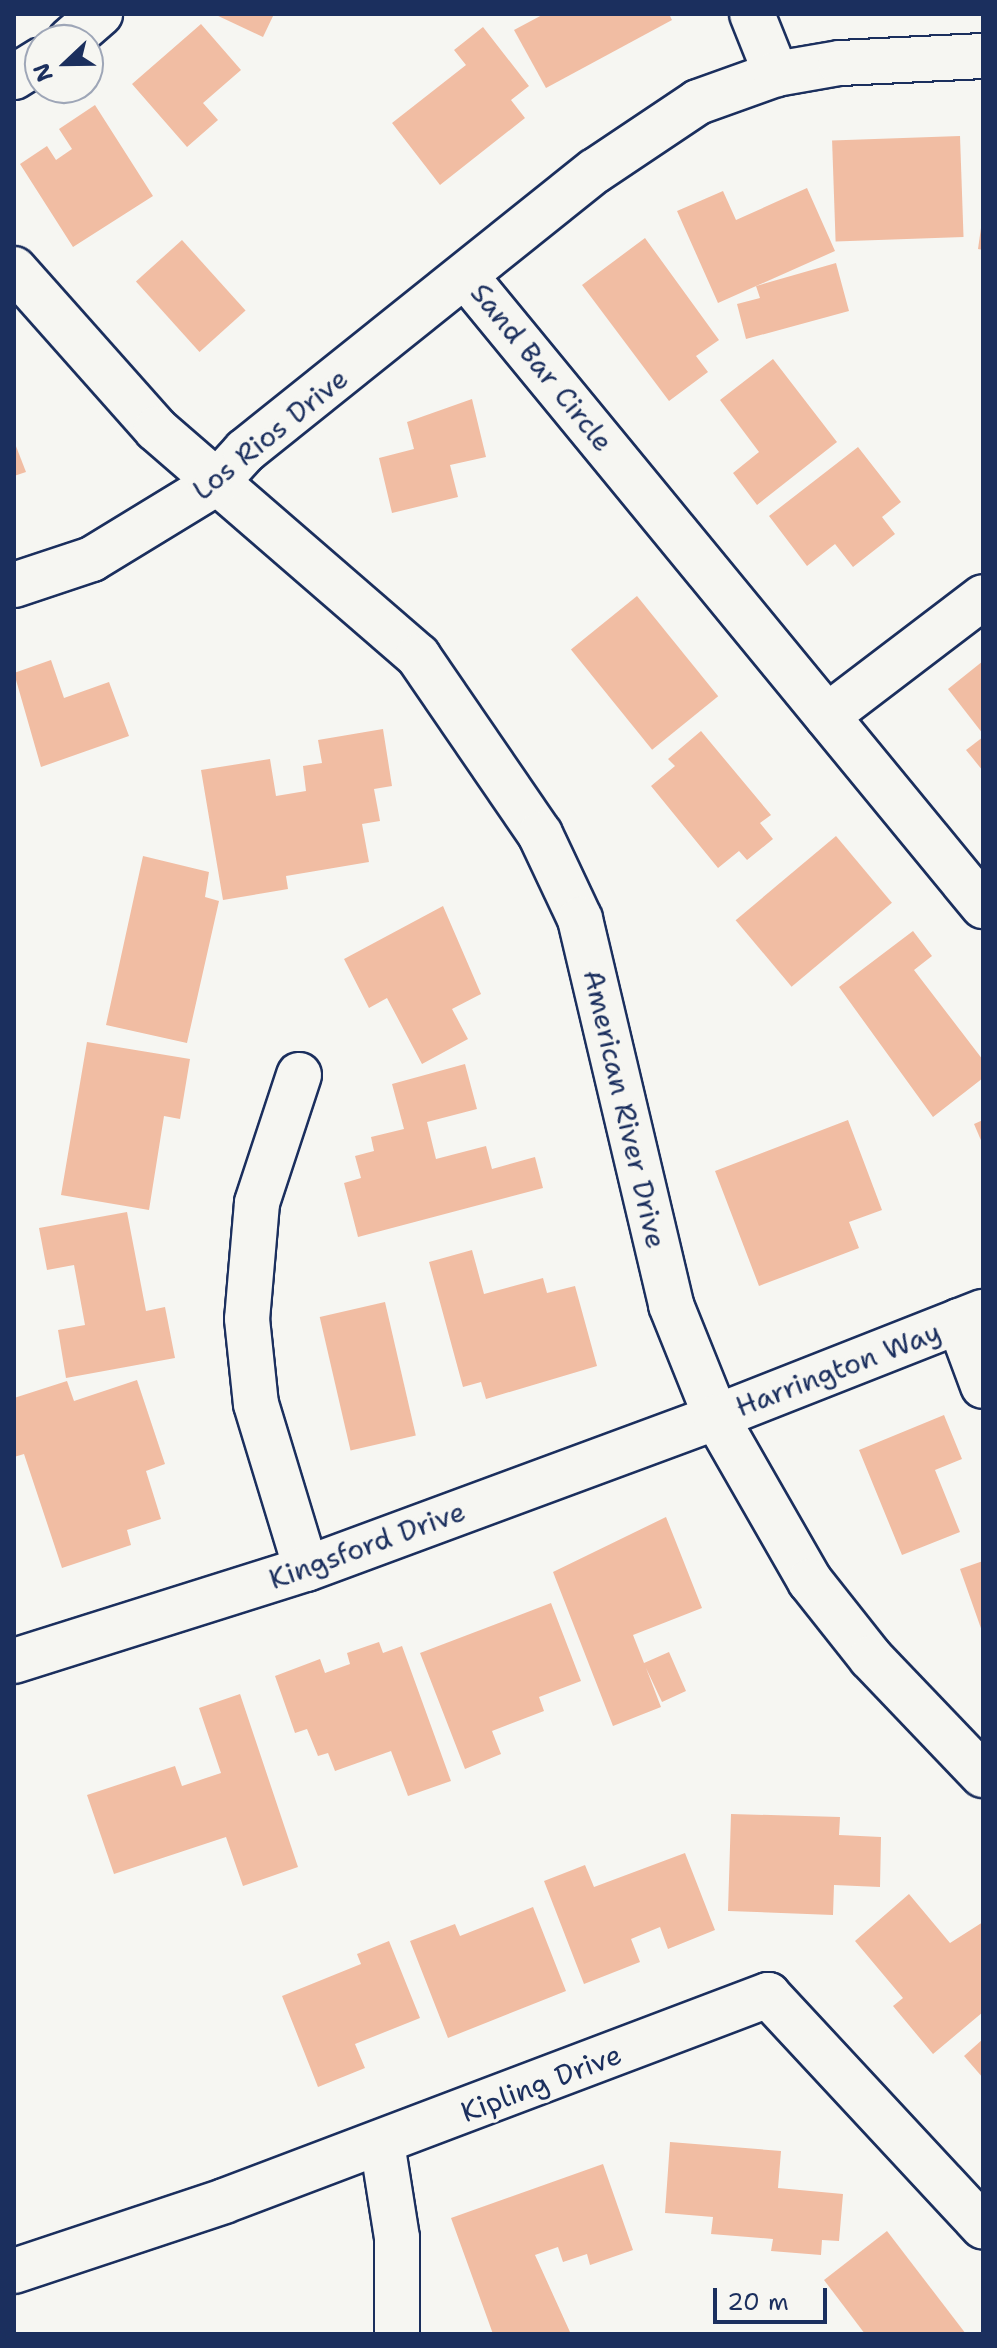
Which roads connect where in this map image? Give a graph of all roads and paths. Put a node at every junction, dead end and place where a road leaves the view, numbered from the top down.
1 (752, 14) edge
2 (983, 56) edge
3 (776, 74) junction
4 (14, 269) edge
5 (467, 278) junction
6 (215, 484) junction
7 (14, 585) edge
8 (983, 597) edge
9 (827, 716) junction
10 (983, 906) edge
11 (299, 1075) dead end
12 (971, 1316) edge
13 (983, 1386) edge
14 (716, 1417) junction
15 (306, 1569) junction
16 (14, 1661) edge
17 (983, 1775) edge
18 (382, 2143) junction
19 (983, 2226) edge
20 (14, 2271) edge
21 (397, 2334) edge

1 - 3 street
2 - 3 street, Sand Bar Circle
3 - 5 street, Sand Bar Circle
4 - 6 street, American River Drive
5 - 6 street, Los Rios Drive
5 - 9 street, Sand Bar Circle
6 - 7 street, Los Rios Drive
6 - 14 street, American River Drive
8 - 9 street
9 - 10 street, Sand Bar Circle
11 - 15 street
12 - 13 street, Harrington Way
12 - 14 street, Harrington Way
14 - 15 street, Kingsford Drive
14 - 17 street, American River Drive
15 - 16 street, Kingsford Drive
18 - 19 street, Kipling Drive
18 - 20 street, Kipling Drive
18 - 21 street

